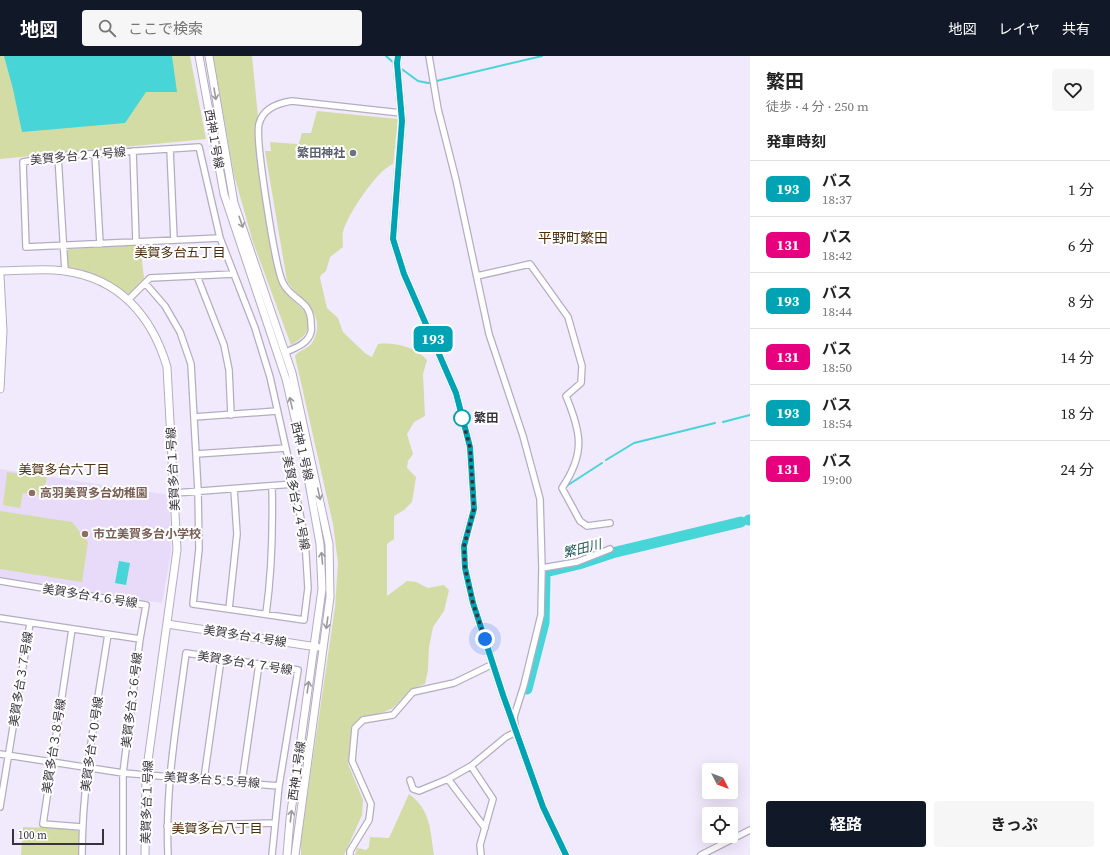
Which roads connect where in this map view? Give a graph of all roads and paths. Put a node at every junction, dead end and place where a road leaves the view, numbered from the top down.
1 (199, 56) edge
2 (209, 56) edge
3 (429, 56) edge
4 (398, 63) edge
5 (401, 113) junction
6 (170, 149) junction
7 (133, 151) junction
8 (95, 154) junction
9 (58, 156) junction
10 (220, 238) junction
11 (174, 240) junction
12 (136, 242) junction
13 (100, 244) junction
14 (63, 246) junction
15 (0, 271) edge
16 (65, 271) junction
17 (234, 274) junction
18 (0, 276) edge
19 (197, 276) junction
20 (477, 276) junction
21 (145, 283) junction
22 (129, 299) junction
23 (286, 352) junction
24 (0, 389) edge
25 (277, 411) junction
26 (231, 415) junction
27 (194, 417) junction
28 (286, 448) junction
29 (196, 454) junction
30 (294, 484) junction
31 (272, 486) junction
32 (234, 488) junction
33 (198, 491) junction
34 (175, 493) junction
35 (610, 523) dead end
36 (610, 550) dead end
37 (542, 568) junction
38 (0, 581) edge
39 (229, 609) junction
40 (266, 614) junction
41 (0, 618) edge
42 (30, 623) junction
43 (167, 624) junction
44 (72, 629) junction
45 (108, 634) junction
46 (140, 639) junction
47 (313, 646) junction
48 (323, 648) junction
49 (221, 658) junction
50 (259, 664) junction
51 (493, 664) junction
52 (516, 732) junction
53 (0, 754) edge
54 (9, 755) junction
55 (52, 762) junction
56 (471, 766) junction
57 (88, 768) junction
58 (123, 773) junction
59 (146, 775) junction
60 (169, 777) junction
61 (204, 779) junction
62 (448, 779) junction
63 (410, 780) dead end
64 (242, 782) junction
65 (279, 786) junction
66 (0, 807) edge
67 (275, 823) junction
68 (167, 826) junction
69 (82, 827) junction
70 (485, 828) junction
71 (750, 830) edge
72 (82, 855) edge
73 (123, 855) edge
74 (145, 855) edge
75 (168, 855) edge
76 (272, 855) edge
77 (287, 855) edge
78 (295, 855) edge
79 (350, 855) edge
80 (481, 855) edge
81 (566, 855) edge
82 (701, 855) edge

47 -> 1 street, 西神１号線
2 -> 23 street, 西神１号線
3 - 20 street
4 - 5 street
5 - 23 street
5 - 51 street
6 - 7 street, 美賀多台２４号線
6 - 10 street, 美賀多台２４号線
6 - 11 street
7 - 8 street, 美賀多台２４号線
7 - 12 street
8 - 9 street, 美賀多台２４号線
8 - 13 street
9 - 14 street
9 - 14 street, 美賀多台２４号線
10 - 11 street, 美賀多台２４号線
10 - 17 street, 美賀多台２４号線
11 - 12 street, 美賀多台２４号線
12 - 13 street, 美賀多台２４号線
13 - 14 street, 美賀多台２４号線
14 - 16 street
15 - 16 street, 美賀多台１号線
16 - 22 street, 美賀多台１号線
17 - 19 street
17 - 25 street, 美賀多台２４号線
18 - 24 street
19 - 21 street
19 - 26 street
20 - 35 street
20 - 37 street
21 - 22 street
21 - 27 street, 美賀多台２４号線
22 - 34 street, 美賀多台１号線
23 -> 48 street, 西神１号線
25 - 26 street
25 - 28 street, 美賀多台２４号線
26 - 27 street
27 - 29 street, 美賀多台２４号線
28 - 29 street
28 - 30 street, 美賀多台２４号線
29 - 33 street, 美賀多台２４号線
30 - 31 street
30 - 40 street, 美賀多台２４号線
31 - 32 street
31 - 40 street
32 - 33 street
32 - 39 street
33 - 34 street
33 - 39 street, 美賀多台２４号線
34 - 43 street, 美賀多台１号線
36 - 37 street
37 - 52 street
38 - 46 street, 美賀多台４６号線
39 - 40 street, 美賀多台２４号線
41 - 42 street, 美賀多台３６号線
42 - 44 street, 美賀多台３６号線
42 - 54 street, 美賀多台３７号線
43 - 47 street, 美賀多台４号線
43 - 59 street, 美賀多台１号線
44 - 45 street, 美賀多台３６号線
44 - 55 street, 美賀多台３８号線
45 - 46 street, 美賀多台３６号線
45 - 57 street, 美賀多台４０号線
46 - 58 street, 美賀多台３６号線
47 - 48 street, 美賀多台４号線
77 -> 47 street, 西神１号線
48 - 78 street, 西神１号線
49 - 50 street, 美賀多台４７号線
49 - 60 street, 美賀多台４７号線
49 - 61 street
50 - 64 street
50 - 65 street, 美賀多台４７号線
51 - 52 street
51 - 79 street
52 - 56 street
52 - 81 street
53 - 54 street, 美賀多台５５号線
54 - 55 street, 美賀多台５５号線
54 - 66 street, 美賀多台３７号線
55 - 57 street, 美賀多台５５号線
55 - 69 street, 美賀多台３８号線
56 - 62 street
56 - 70 street
57 - 58 street, 美賀多台５５号線
57 - 69 street, 美賀多台４０号線
58 - 59 street, 美賀多台５５号線
58 - 73 street, 美賀多台３６号線
59 - 60 street, 美賀多台５５号線
59 - 74 street, 美賀多台１号線
60 - 61 street, 美賀多台５５号線
60 - 68 street, 美賀多台４７号線
61 - 64 street, 美賀多台５５号線
62 - 63 street
62 - 70 street
64 - 65 street, 美賀多台５５号線
65 - 67 street, 美賀多台４７号線
67 - 68 street
67 - 76 street, 美賀多台４７号線
68 - 75 street, 美賀多台４７号線
69 - 72 street, 美賀多台４０号線
70 - 80 street
71 - 82 street

